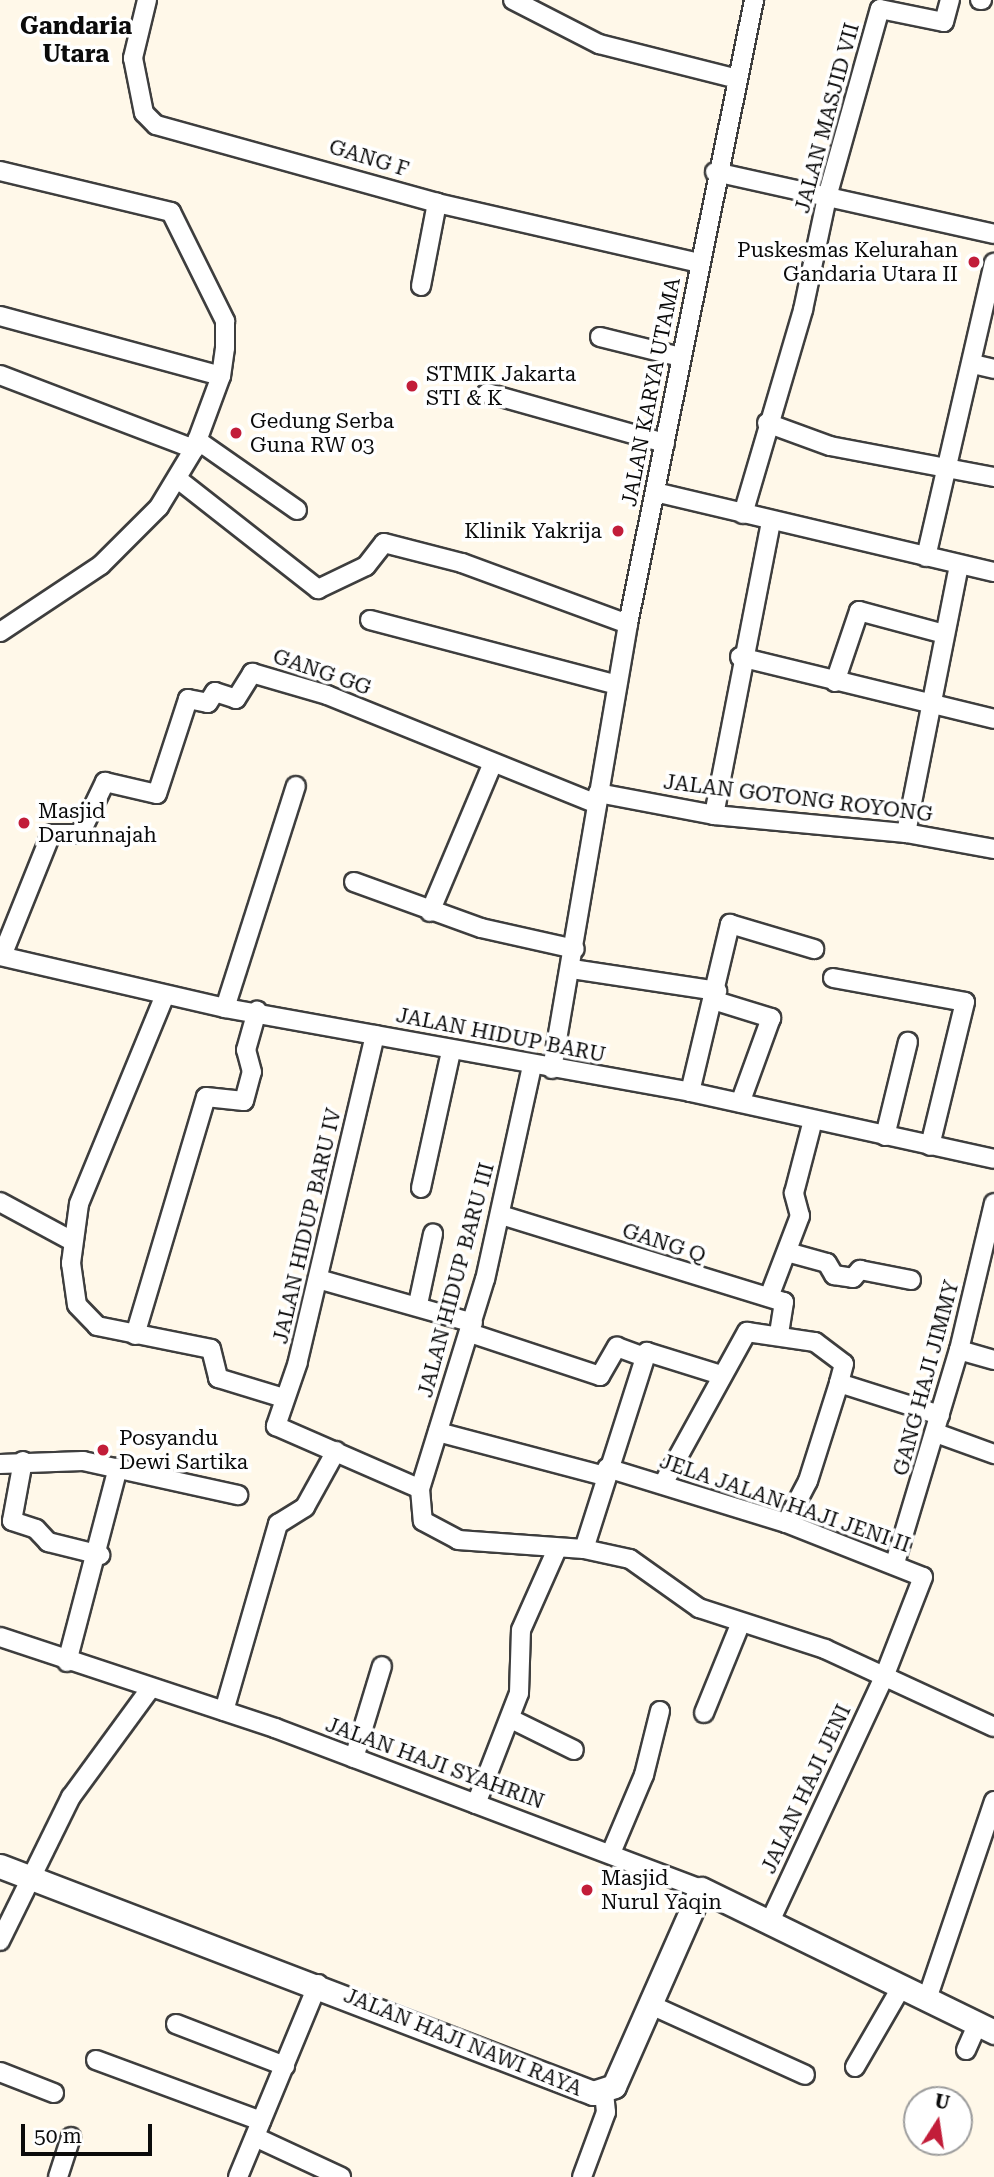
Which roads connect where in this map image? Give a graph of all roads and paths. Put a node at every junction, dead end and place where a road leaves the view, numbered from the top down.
1 (147, 0) edge
2 (513, 0) edge
3 (754, 0) edge
4 (950, 0) edge
5 (737, 79) junction
6 (0, 171) edge
7 (715, 172) junction
8 (827, 197) junction
9 (437, 203) junction
10 (994, 234) edge
11 (698, 262) junction
12 (994, 262) edge
13 (421, 286) dead end
14 (0, 316) edge
15 (600, 337) dead end
16 (681, 357) junction
17 (973, 364) junction
18 (994, 369) edge
19 (0, 375) edge
20 (221, 376) junction
21 (487, 393) dead end
22 (766, 423) junction
23 (665, 443) junction
24 (195, 445) junction
25 (948, 469) junction
26 (994, 477) edge
27 (179, 480) junction
28 (655, 492) junction
29 (298, 510) dead end
30 (743, 514) junction
31 (771, 521) junction
32 (926, 557) junction
33 (959, 565) junction
34 (994, 572) edge
35 (370, 620) dead end
36 (628, 624) junction
37 (0, 632) edge
38 (944, 634) junction
39 (740, 657) junction
40 (835, 682) junction
41 (617, 685) junction
42 (928, 706) junction
43 (994, 719) edge
44 (492, 765) junction
45 (296, 786) dead end
46 (597, 799) junction
47 (713, 815) junction
48 (906, 833) junction
49 (994, 849) edge
50 (354, 882) dead end
51 (430, 912) junction
52 (575, 949) junction
53 (814, 949) dead end
54 (1, 956) edge
55 (572, 969) junction
56 (833, 978) dead end
57 (165, 995) junction
58 (717, 996) junction
59 (225, 1008) junction
60 (257, 1011) junction
61 (375, 1035) junction
62 (908, 1042) dead end
63 (452, 1051) junction
64 (532, 1066) junction
65 (552, 1069) junction
66 (690, 1092) junction
67 (740, 1103) junction
68 (813, 1120) junction
69 (885, 1136) junction
70 (930, 1146) junction
71 (994, 1159) edge
72 (421, 1188) dead end
73 (0, 1202) edge
74 (994, 1203) edge
75 (501, 1215) junction
76 (433, 1234) dead end
77 (72, 1241) junction
78 (787, 1252) junction
79 (318, 1279) junction
80 (911, 1280) dead end
81 (769, 1297) junction
82 (418, 1304) junction
83 (471, 1328) junction
84 (779, 1332) junction
85 (135, 1335) junction
86 (959, 1350) junction
87 (644, 1357) junction
88 (994, 1360) edge
89 (721, 1375) junction
90 (839, 1383) junction
91 (284, 1398) junction
92 (940, 1415) junction
93 (438, 1432) junction
94 (936, 1433) junction
95 (336, 1451) junction
96 (994, 1454) edge
97 (23, 1461) junction
98 (0, 1464) edge
99 (118, 1468) junction
100 (606, 1472) junction
101 (663, 1484) junction
102 (238, 1495) dead end
103 (419, 1497) junction
104 (786, 1523) junction
105 (556, 1549) junction
106 (584, 1549) junction
107 (100, 1555) junction
108 (895, 1563) junction
109 (740, 1625) junction
110 (0, 1637) edge
111 (67, 1662) junction
112 (382, 1666) dead end
113 (884, 1677) junction
114 (150, 1689) junction
115 (224, 1711) junction
116 (660, 1711) dead end
117 (704, 1713) dead end
118 (511, 1719) junction
119 (994, 1727) edge
120 (574, 1749) dead end
121 (354, 1758) junction
122 (994, 1801) edge
123 (476, 1804) junction
124 (611, 1853) junction
125 (0, 1866) edge
126 (29, 1876) junction
127 (701, 1889) junction
128 (770, 1921) junction
129 (0, 1941) edge
130 (318, 1984) junction
131 (902, 1986) junction
132 (927, 1998) junction
133 (651, 2005) junction
134 (176, 2024) dead end
135 (986, 2027) edge
136 (966, 2050) dead end
137 (96, 2060) dead end
138 (285, 2066) junction
139 (855, 2067) dead end
140 (0, 2072) edge
141 (805, 2075) dead end
142 (54, 2092) dead end
143 (604, 2094) junction
144 (258, 2129) junction
145 (71, 2137) dead end
146 (58, 2177) edge
147 (238, 2177) edge
148 (341, 2177) edge
149 (582, 2177) edge

1 - 9 street, GANG F
2 - 5 street
3 - 5 street, JALAN KARYA UTAMA
4 - 8 street, JALAN MASJID VII
5 - 7 street, JALAN KARYA UTAMA
6 - 20 street
7 - 8 street
7 - 11 street, JALAN KARYA UTAMA
8 - 10 street
8 - 22 street, JALAN MASJID VII
9 - 11 street, GANG F
9 - 13 street
11 - 16 street, JALAN KARYA UTAMA
12 - 17 street
14 - 20 street
15 - 16 street
16 - 23 street, JALAN KARYA UTAMA
17 - 18 street
17 - 25 street
19 - 24 street
20 - 24 street
21 - 23 street
22 - 25 street
22 - 30 street, JALAN MASJID VII
23 - 28 street, JALAN KARYA UTAMA
24 - 27 street
24 - 29 street
25 - 26 street
25 - 32 street
27 - 36 street
27 - 37 street
28 - 30 street
28 - 36 street, JALAN KARYA UTAMA
30 - 31 street
31 - 32 street
31 - 39 street
32 - 33 street
33 - 34 street
33 - 38 street
35 - 41 street
36 - 41 street, JALAN KARYA UTAMA
38 - 40 street
38 - 42 street
39 - 40 street
39 - 47 street
40 - 42 street
41 - 46 street, JALAN KARYA UTAMA
42 - 43 street
42 - 48 street
44 - 46 street, JALAN GOTONG ROYONG
44 - 51 street
44 - 54 street, GANG GG
45 - 59 street
46 - 47 street, JALAN GOTONG ROYONG
46 - 52 street, JALAN KARYA UTAMA
47 - 48 street, JALAN GOTONG ROYONG
48 - 49 street, JALAN GOTONG ROYONG
50 - 51 street
51 - 52 street
52 - 55 street, JALAN KARYA UTAMA
53 - 58 street
54 - 57 street, JALAN HIDUP BARU
55 - 58 street
55 - 65 street, JALAN KARYA UTAMA
56 - 70 street
57 - 59 street, JALAN HIDUP BARU
57 - 77 street
58 - 66 street
58 - 67 street
59 - 60 street, JALAN HIDUP BARU
60 - 61 street, JALAN HIDUP BARU
60 - 85 street
61 - 63 street, JALAN HIDUP BARU
61 - 79 street, JALAN HIDUP BARU IV
62 - 69 street
63 - 64 street, JALAN HIDUP BARU
63 - 72 street
64 - 65 street, JALAN HIDUP BARU
64 - 75 street, JALAN HIDUP BARU III
65 - 66 street, JALAN HIDUP BARU
66 - 67 street, JALAN HIDUP BARU
67 - 68 street, JALAN HIDUP BARU
68 - 69 street, JALAN HIDUP BARU
68 - 78 street
69 - 70 street, JALAN HIDUP BARU
70 - 71 street, JALAN HIDUP BARU
73 - 77 street
74 - 86 street, GANG HAJI JIMMY
75 - 81 street, GANG Q
75 - 83 street, JALAN HIDUP BARU III
76 - 82 street
77 - 85 street
78 - 80 street
78 - 81 street
79 - 82 street
79 - 91 street, JALAN HIDUP BARU IV
81 - 84 street
82 - 83 street
83 - 87 street
83 - 93 street, JALAN HIDUP BARU III
84 - 89 street
84 - 90 street
85 - 91 street
86 - 88 street
86 - 92 street, GANG HAJI JIMMY
87 - 89 street
87 - 100 street
89 - 101 street
90 - 92 street
90 - 104 street
91 - 95 street, JALAN HIDUP BARU IV
92 - 94 street, GANG HAJI JIMMY
93 - 100 street, JELA JALAN HAJI JENI II
93 - 103 street, JALAN HIDUP BARU III
94 - 96 street
94 - 108 street, GANG HAJI JIMMY
95 - 103 street
95 - 115 street
97 - 98 street
97 - 99 street
97 - 107 street
99 - 102 street
99 - 107 street
100 - 101 street, JELA JALAN HAJI JENI II
100 - 106 street
101 - 104 street, JELA JALAN HAJI JENI II
103 - 105 street
104 - 108 street, JELA JALAN HAJI JENI II
105 - 106 street
105 - 118 street
106 - 109 street
107 - 111 street
108 - 113 street, JELA JALAN HAJI JENI II
109 - 113 street
109 - 117 street
110 - 111 street, JALAN HAJI SYAHRIN
111 - 114 street, JALAN HAJI SYAHRIN
112 - 121 street
113 - 119 street
113 - 128 street, JALAN HAJI JENI
114 - 115 street, JALAN HAJI SYAHRIN
114 - 126 street
115 - 121 street, JALAN HAJI SYAHRIN
116 - 124 street
118 - 120 street
118 - 123 street
121 - 123 street, JALAN HAJI SYAHRIN
122 - 132 street
123 - 124 street, JALAN HAJI SYAHRIN
124 - 127 street, JALAN HAJI SYAHRIN
125 - 126 street, JALAN HAJI NAWI RAYA
126 - 129 street
126 - 130 street, JALAN HAJI NAWI RAYA
127 - 128 street
127 - 133 street, JALAN HAJI NAWI RAYA
128 - 131 street
130 - 138 street
130 - 143 street, JALAN HAJI NAWI RAYA
131 - 132 street
131 - 139 street
132 - 135 street
133 - 141 street
133 - 143 street, JALAN HAJI NAWI RAYA
134 - 138 street
135 - 136 street
137 - 144 street
138 - 144 street
140 - 142 street
143 - 149 street
144 - 147 street
144 - 148 street
145 - 146 street

